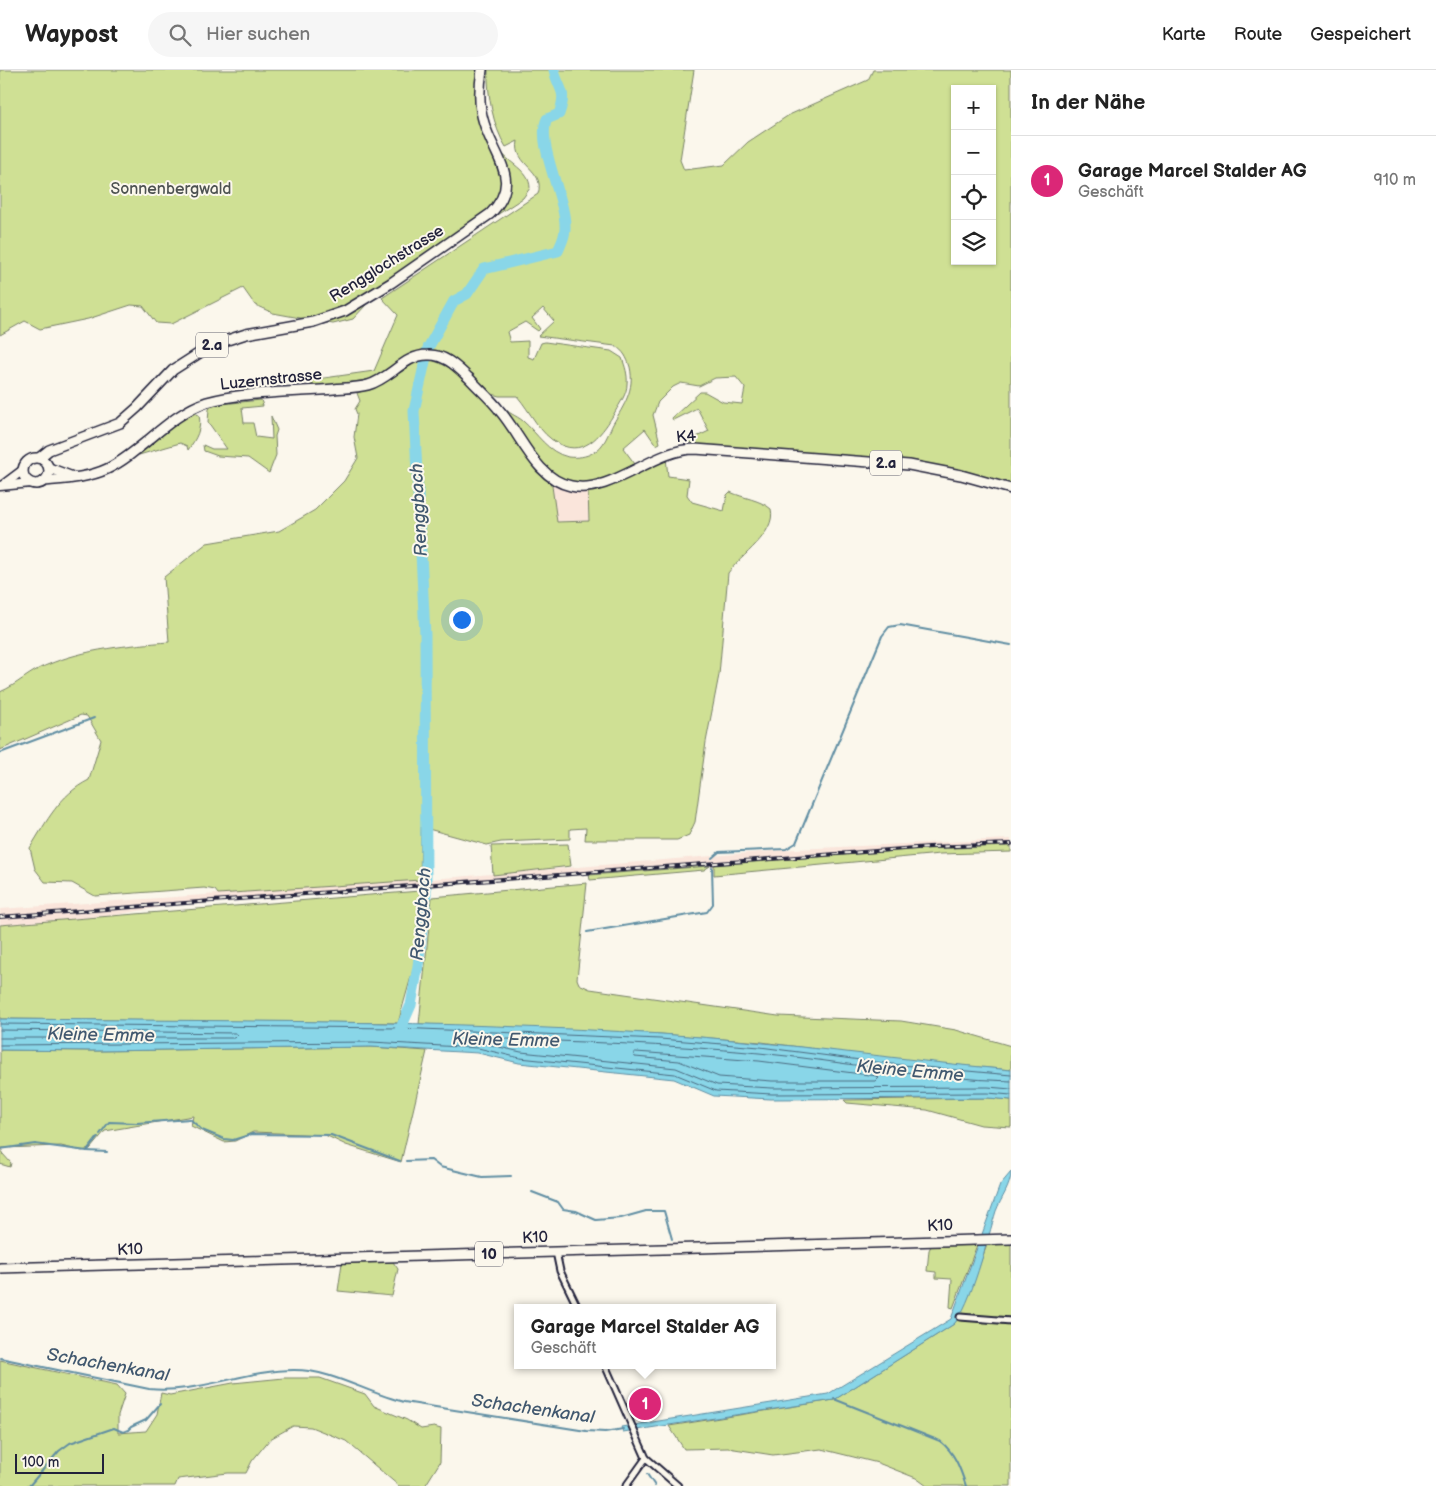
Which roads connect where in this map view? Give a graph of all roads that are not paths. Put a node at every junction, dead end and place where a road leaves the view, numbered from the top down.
1 (482, 70) edge
2 (424, 355) joint
3 (55, 448) junction
4 (39, 458) junction
5 (49, 466) junction
6 (23, 470) junction
7 (74, 477) junction
8 (44, 481) junction
9 (31, 483) junction
10 (2, 485) edge
11 (1011, 490) edge
12 (1011, 1239) edge
13 (556, 1252) junction
14 (0, 1268) edge
15 (576, 1304) edge
16 (960, 1317) dead end
17 (1011, 1321) edge
18 (607, 1369) edge
19 (646, 1458) junction
20 (626, 1486) edge
21 (678, 1486) edge

1 - 3 main road, Rengglochstrasse / 2.a
2 - 7 main road, Luzernstrasse / 2.a
2 - 11 main road, K4 / 2.a
3 - 4 main road, Rengglochstrasse / 2.a
3 - 5 main road
4 - 5 main road
4 - 6 main road
5 - 7 main road
5 - 8 main road
6 - 9 main road
6 - 10 main road
7 - 8 main road, Luzernstrasse / 2.a
8 - 9 main road
9 - 10 main road
12 - 13 main road, K10 / 10
13 - 14 main road, K10 / 10
13 - 15 street
16 - 17 street
18 - 19 street
19 - 20 street
19 - 21 street

